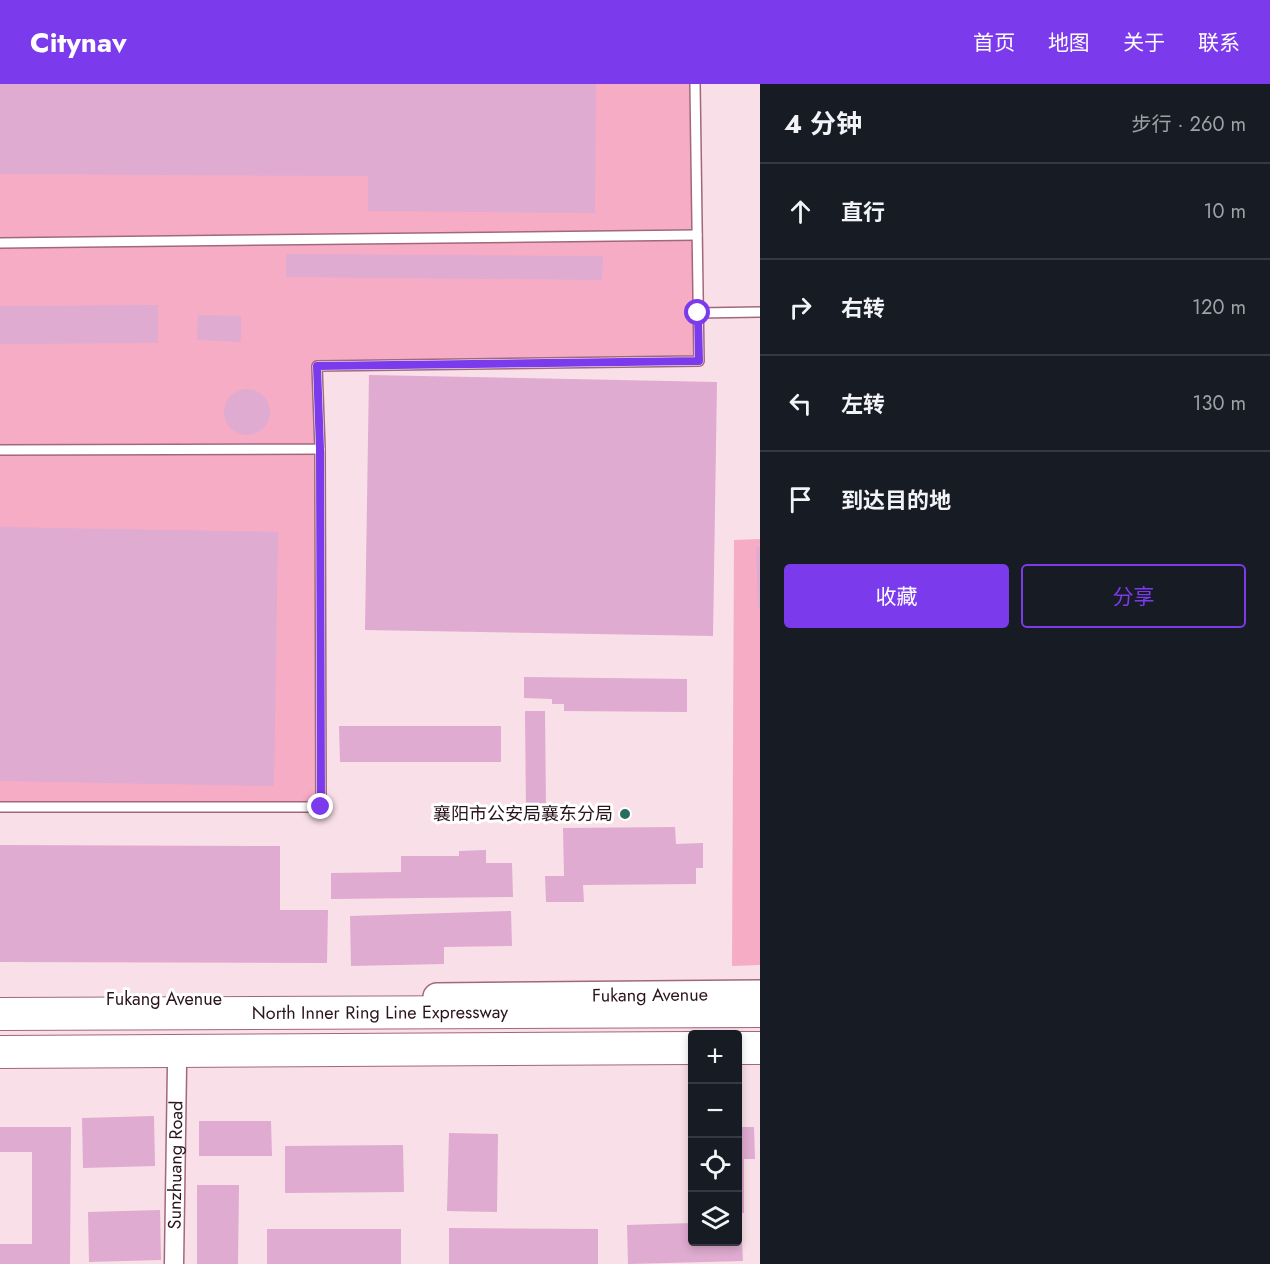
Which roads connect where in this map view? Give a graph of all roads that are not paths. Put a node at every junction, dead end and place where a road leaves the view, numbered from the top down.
1 (695, 84) edge
2 (697, 235) junction
3 (0, 243) edge
4 (760, 312) edge
5 (698, 313) junction
6 (320, 449) junction
7 (0, 450) edge
8 (0, 807) edge
9 (760, 994) edge
10 (0, 1000) edge
11 (760, 1011) edge
12 (0, 1014) edge
13 (688, 1048) edge
14 (742, 1048) edge
15 (760, 1048) edge
16 (0, 1052) edge
17 (760, 1063) edge
18 (688, 1064) edge
19 (742, 1064) edge
20 (177, 1066) junction
21 (0, 1067) edge
22 (174, 1264) edge

1 - 2 lane
2 - 3 lane
2 - 5 lane
4 - 5 lane
5 - 6 lane
6 - 7 lane
6 - 8 lane
9 - 10 main road, Fukang Avenue
11 - 12 highway, North Inner Ring Line Expressway
13 - 16 highway, North Inner Ring Line Expressway
14 - 15 highway
17 - 19 main road
18 - 20 main road
20 - 21 main road
20 - 22 street, Sunzhuang Road

